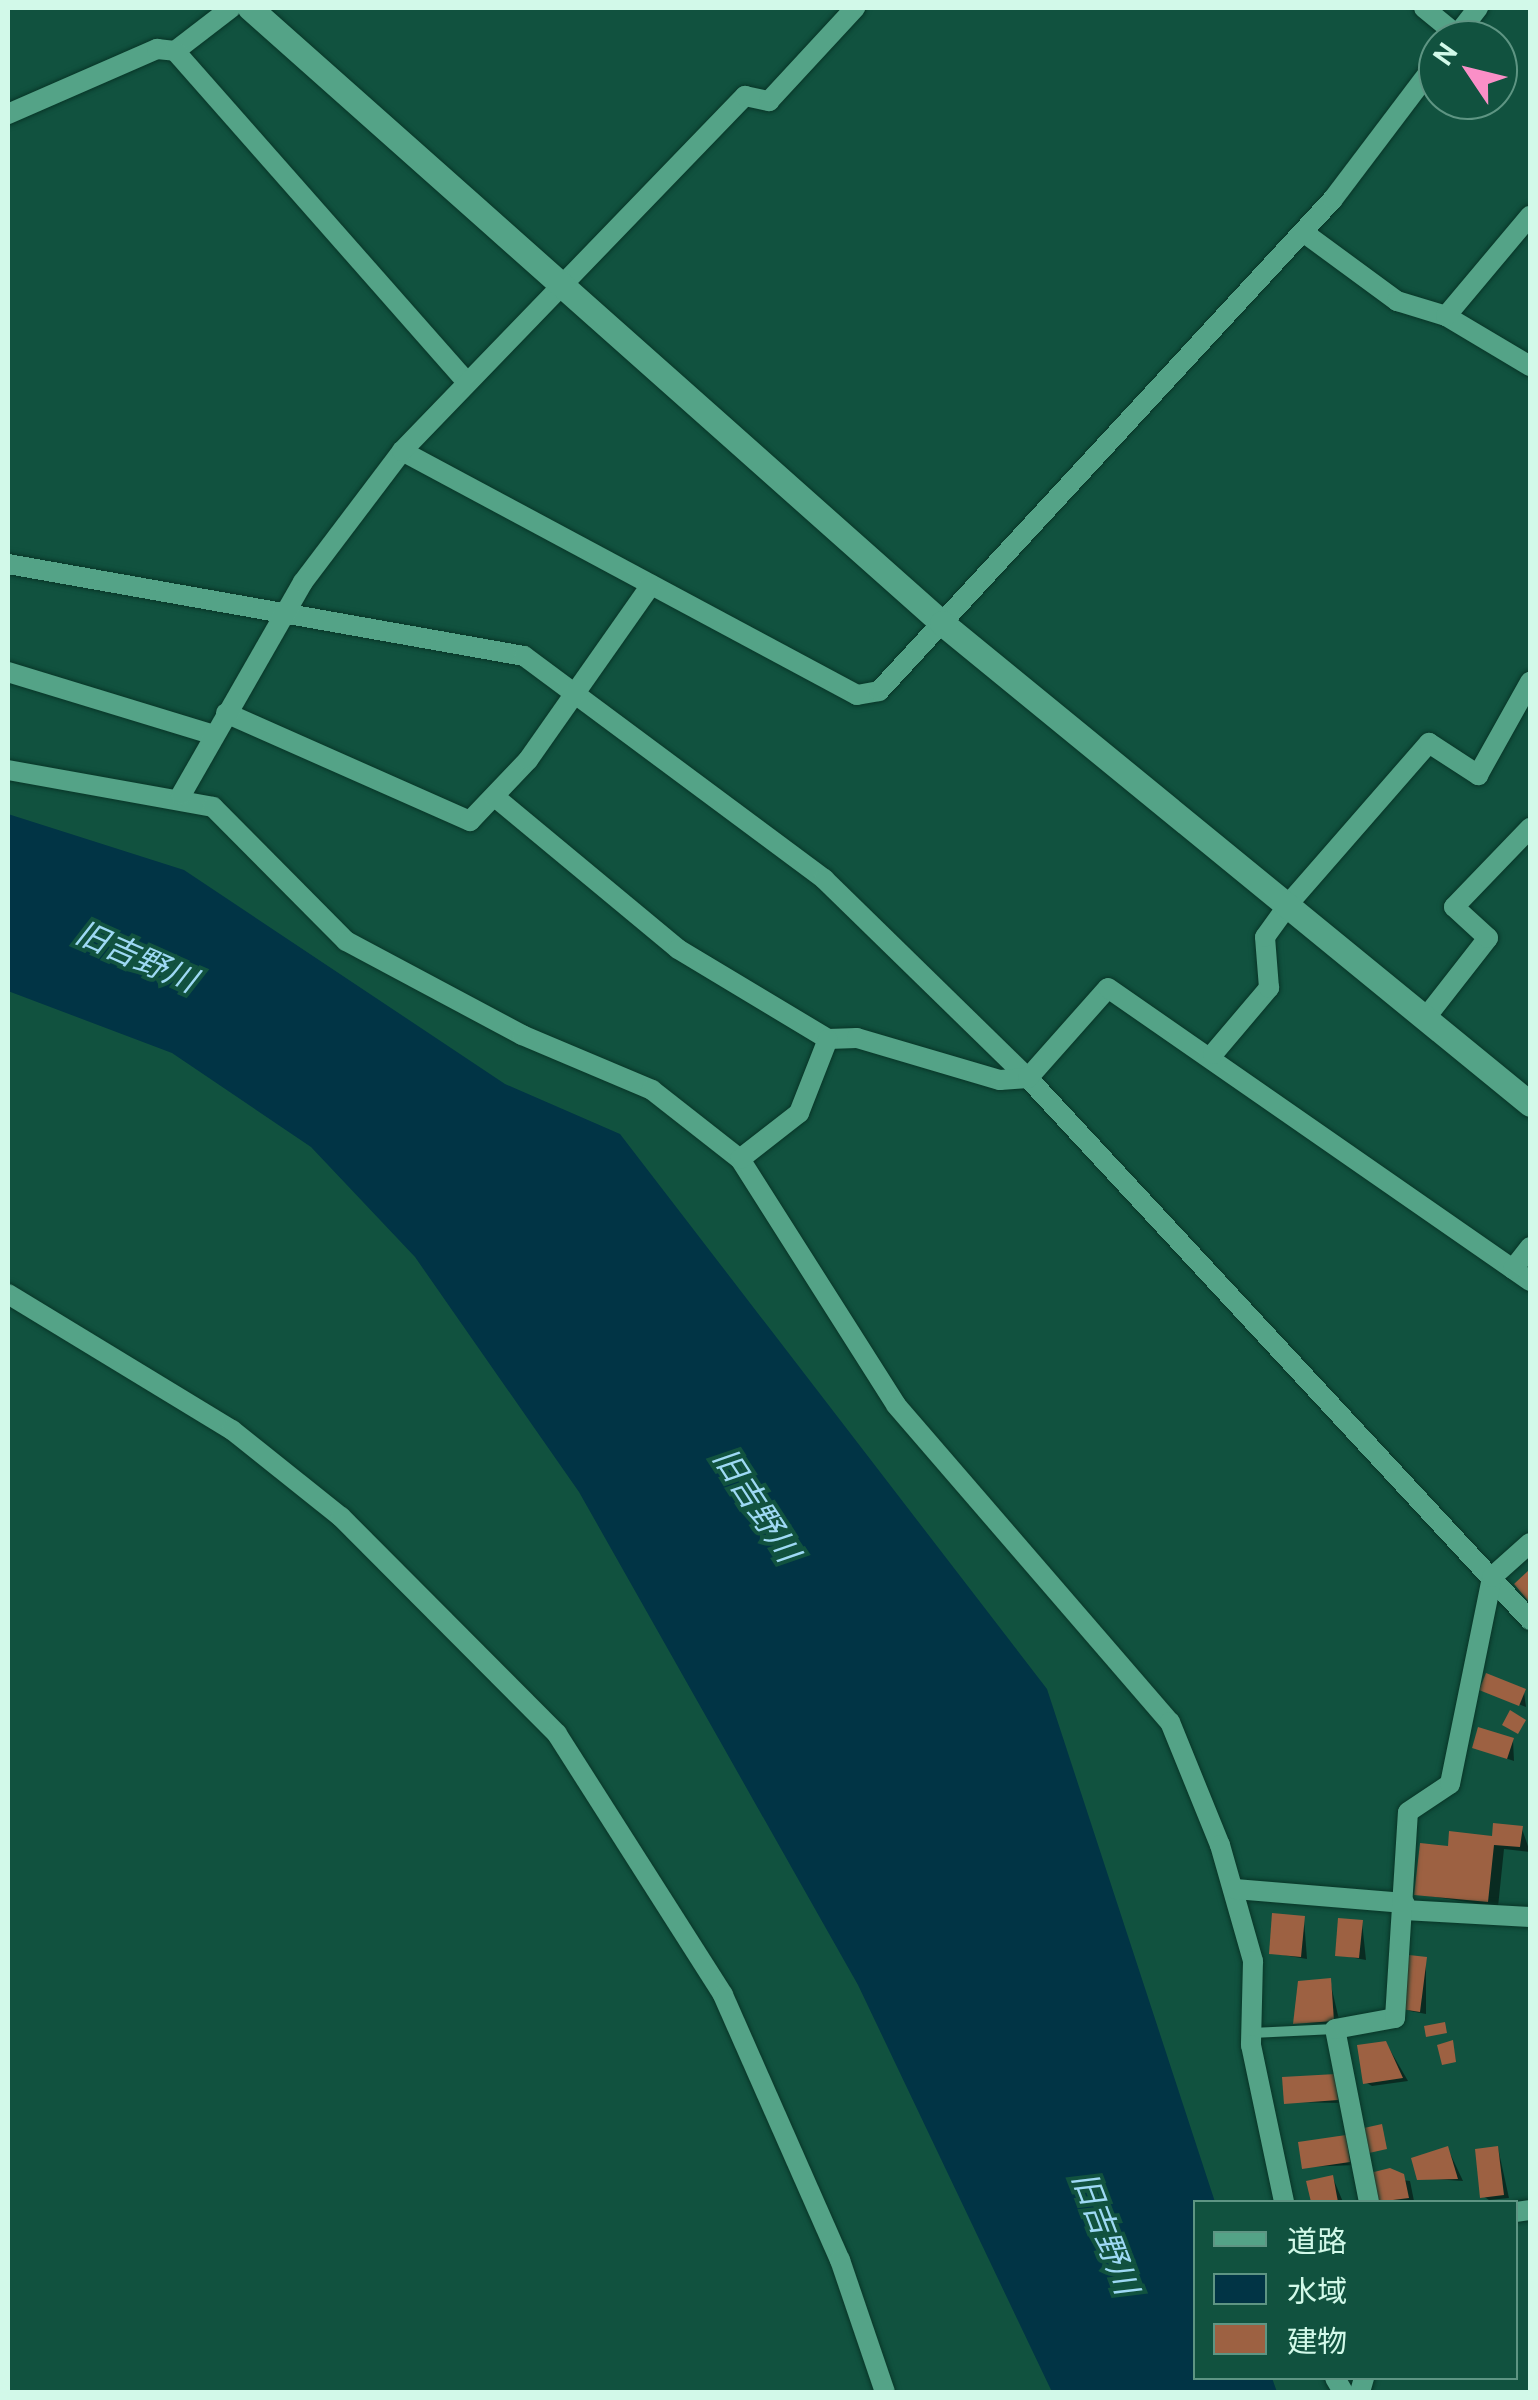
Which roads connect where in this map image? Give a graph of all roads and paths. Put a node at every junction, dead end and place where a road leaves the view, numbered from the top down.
1 (231, 8) edge
2 (250, 8) edge
3 (855, 8) edge
4 (175, 51) junction
5 (1418, 85) edge
6 (8, 114) edge
7 (1530, 216) edge
8 (1303, 232) junction
9 (563, 283) junction
10 (1446, 316) junction
11 (1530, 366) edge
12 (466, 381) junction
13 (402, 451) junction
14 (8, 564) edge
15 (651, 584) junction
16 (282, 616) junction
17 (942, 623) junction
18 (8, 672) edge
19 (1530, 682) edge
20 (573, 696) junction
21 (226, 714) junction
22 (214, 735) junction
23 (8, 770) edge
24 (181, 795) junction
25 (494, 797) junction
26 (1530, 828) edge
27 (1291, 900) junction
28 (1427, 1016) junction
29 (828, 1039) junction
30 (1213, 1054) junction
31 (1028, 1078) junction
32 (1530, 1104) edge
33 (740, 1159) junction
34 (1530, 1247) edge
35 (1522, 1275) edge
36 (8, 1294) edge
37 (1530, 1543) edge
38 (1492, 1577) junction
39 (1530, 1620) edge
40 (1235, 1889) junction
41 (1404, 1906) junction
42 (1530, 1916) edge
43 (1335, 2029) junction
44 (1251, 2033) junction
45 (1284, 2200) edge
46 (1368, 2200) edge
47 (885, 2392) edge

1 - 4 street
2 - 9 street
3 - 9 street
4 - 6 street
4 - 12 street
5 - 8 street
7 - 10 street
8 - 10 street
8 - 17 street
9 - 12 street
9 - 17 street
10 - 11 street
12 - 13 street
13 - 15 street
13 - 16 street
14 - 16 street
15 - 17 street
15 - 20 street
16 - 20 street
16 - 21 street
17 - 27 street
18 - 22 street
19 - 27 street
20 - 25 street
20 - 31 street
21 - 22 street
21 - 25 street
22 - 24 street
23 - 24 street
24 - 33 street
25 - 29 street
26 - 28 street
27 - 28 street
27 - 30 street
28 - 32 street
29 - 31 street
29 - 33 street
30 - 31 street
30 - 35 street
31 - 38 street
33 - 40 street
34 - 35 street
36 - 47 street
37 - 38 street
38 - 39 street
38 - 41 street
40 - 41 street
40 - 44 street
41 - 42 street
41 - 43 street
43 - 44 lane
43 - 46 street
44 - 45 street

